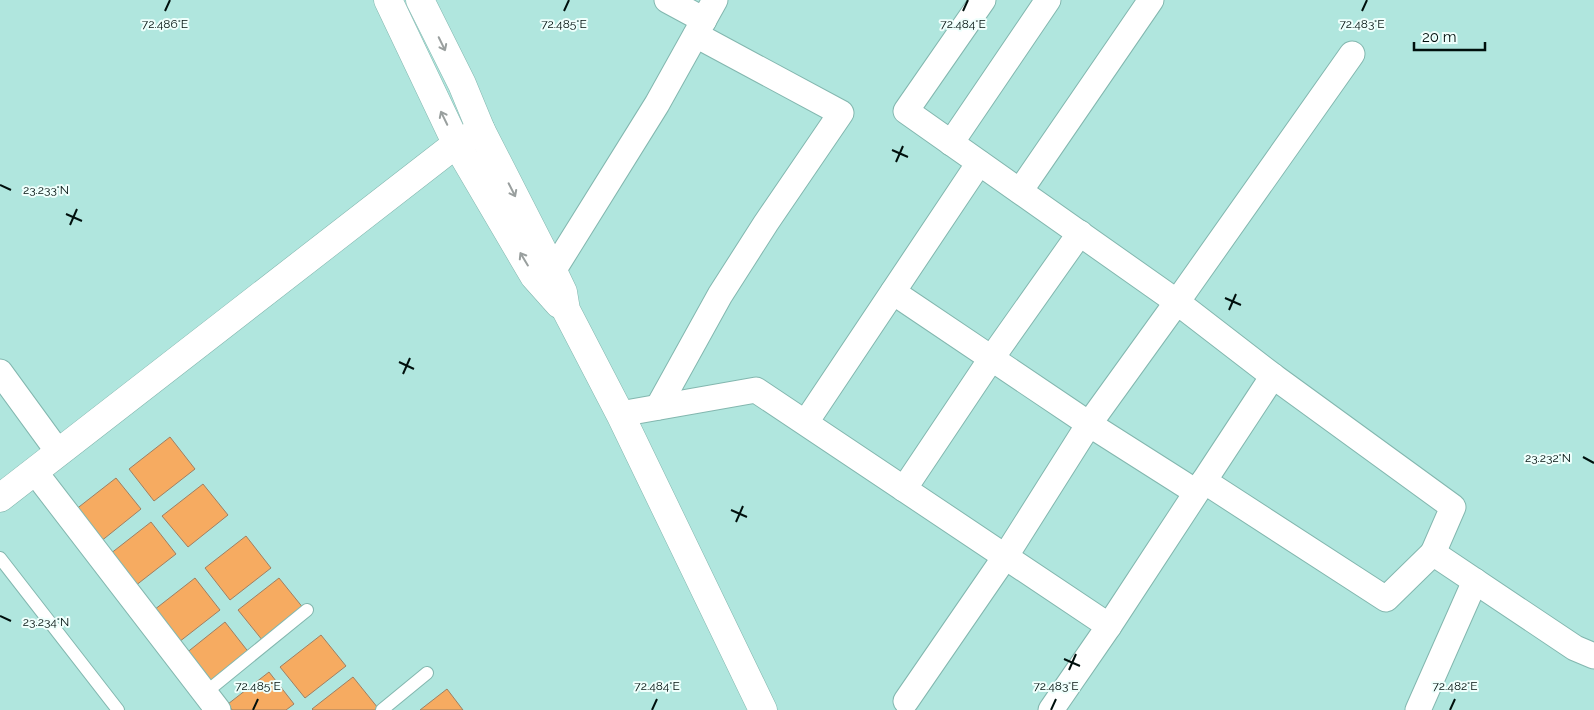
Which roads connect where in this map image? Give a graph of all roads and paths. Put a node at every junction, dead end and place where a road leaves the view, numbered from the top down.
1 (388, 0) edge
2 (420, 0) edge
3 (668, 0) edge
4 (983, 0) edge
5 (1048, 0) edge
6 (1151, 0) edge
7 (705, 18) edge
8 (1352, 54) dead end
9 (481, 130) junction
10 (951, 143) junction
11 (457, 145) junction
12 (979, 162) junction
13 (1020, 191) junction
14 (1080, 233) junction
15 (547, 278) junction
16 (893, 292) junction
17 (1177, 302) junction
18 (991, 359) junction
19 (0, 372) edge
20 (1273, 376) junction
21 (658, 407) junction
22 (620, 414) junction
23 (806, 422) junction
24 (1089, 424) junction
25 (59, 453) junction
26 (35, 472) junction
27 (1200, 486) junction
28 (904, 489) junction
29 (0, 498) edge
30 (1433, 553) junction
31 (1005, 557) junction
32 (0, 558) edge
33 (1476, 581) junction
34 (307, 610) dead end
35 (1109, 626) junction
36 (1594, 656) edge
37 (426, 673) dead end
38 (906, 701) dead end
39 (212, 702) edge
40 (118, 710) edge
41 (382, 710) edge
42 (763, 710) edge
43 (1051, 710) edge
44 (1418, 710) edge

11 -> 1 street
2 -> 9 street
3 - 7 street
4 - 10 street
5 - 10 street
6 - 13 street
7 - 15 street
7 - 21 street
8 - 17 street
9 - 11 street
9 -> 15 street
10 - 12 street
15 -> 11 street
11 - 25 street
12 - 13 street
12 - 16 street
13 - 14 street
14 - 17 street
14 - 18 street
15 - 22 street
16 - 18 street
16 - 23 street
17 - 20 street
17 - 24 street
18 - 24 street
18 - 28 street
19 - 25 street
20 - 27 street
20 - 30 street
21 - 22 street
21 - 23 street
22 - 42 street
23 - 28 street
24 - 27 street
24 - 31 street
25 - 26 street
26 - 29 street
26 - 39 street
27 - 30 street
27 - 35 street
28 - 31 street
30 - 33 street
31 - 35 street
31 - 38 street
32 - 40 lane
33 - 36 street
33 - 44 street
34 - 39 lane
35 - 43 street
37 - 41 lane

